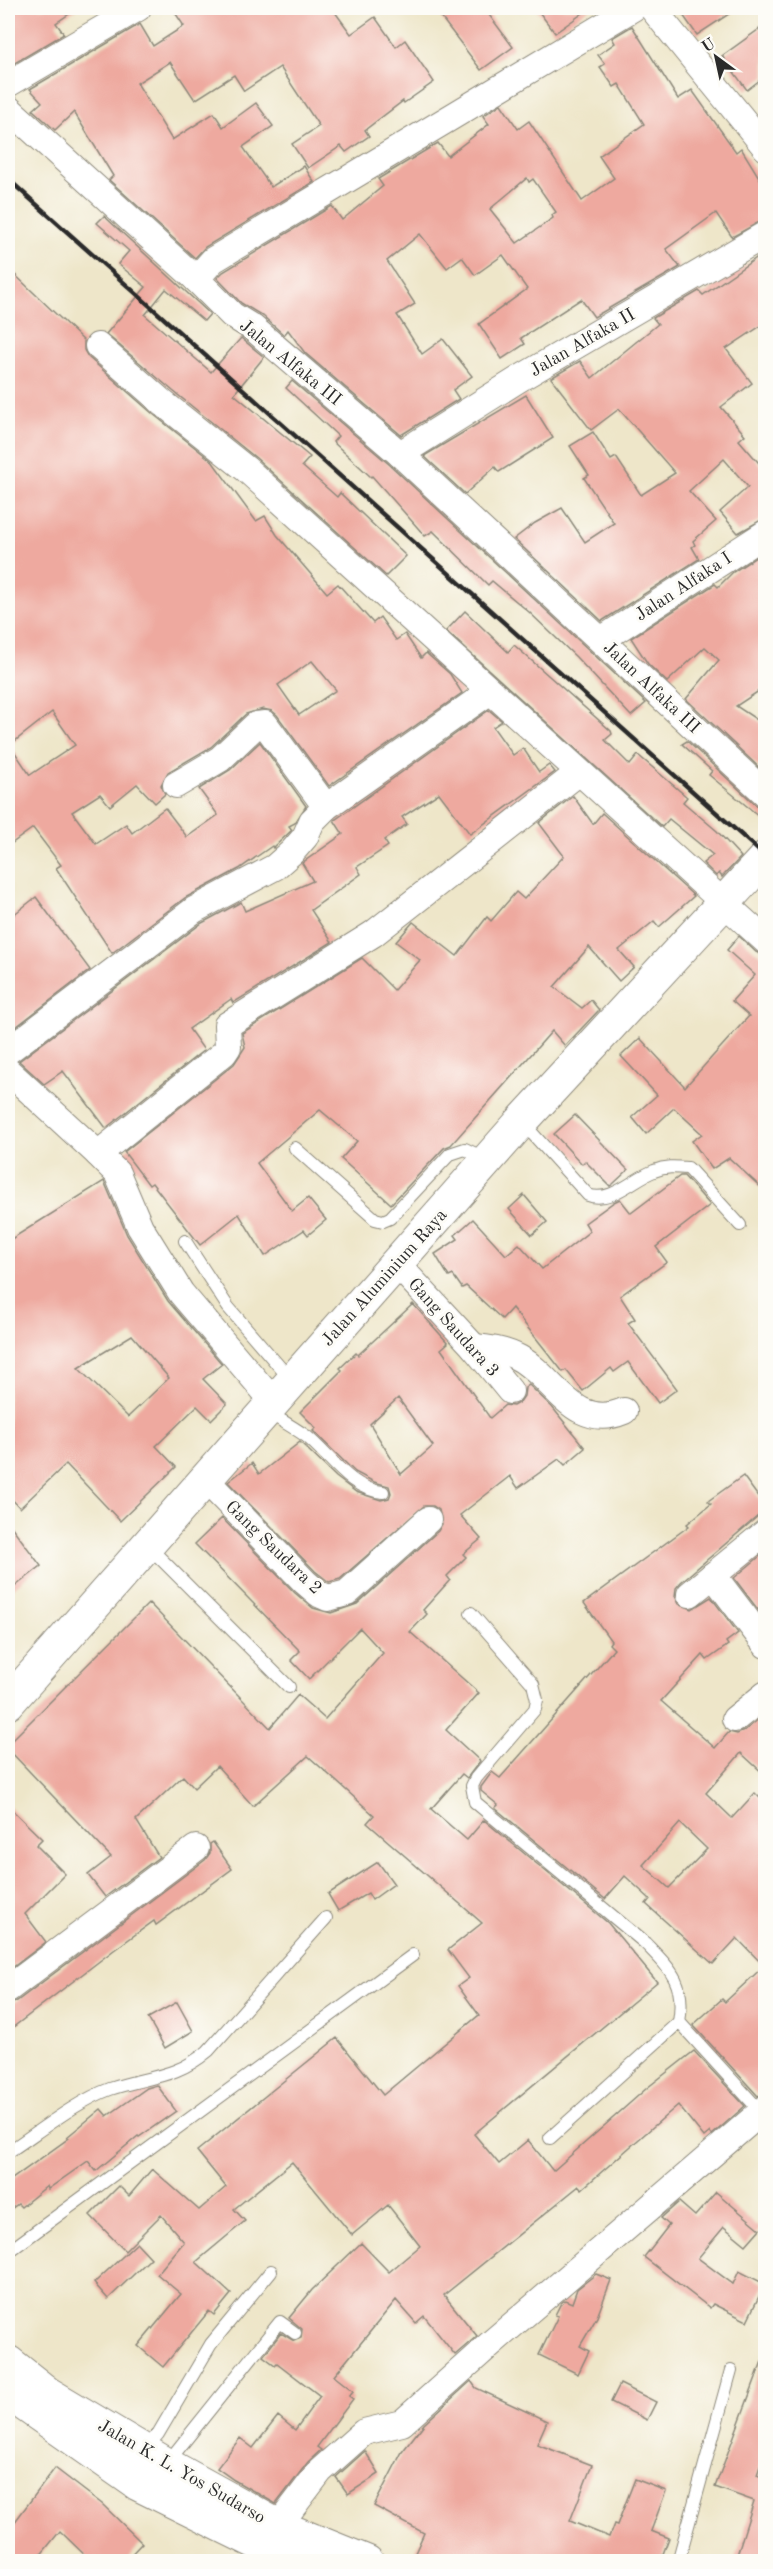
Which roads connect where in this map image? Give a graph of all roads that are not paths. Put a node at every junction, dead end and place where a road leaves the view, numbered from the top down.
1 (138, 8) edge
2 (633, 8) edge
3 (652, 8) edge
4 (8, 84) edge
5 (8, 108) edge
6 (765, 148) edge
7 (765, 234) edge
8 (196, 279) junction
9 (98, 346) dead end
10 (400, 454) junction
11 (765, 533) edge
12 (601, 640) junction
13 (489, 692) junction
14 (578, 773) junction
15 (176, 785) dead end
16 (765, 794) edge
17 (326, 807) junction
18 (765, 857) edge
19 (724, 904) junction
20 (765, 941) edge
21 (8, 1051) edge
22 (8, 1071) edge
23 (521, 1122) junction
24 (295, 1148) dead end
25 (98, 1154) junction
26 (488, 1161) junction
27 (740, 1225) dead end
28 (185, 1241) dead end
29 (397, 1264) junction
30 (474, 1347) junction
31 (510, 1391) dead end
32 (276, 1397) junction
33 (624, 1411) dead end
34 (205, 1479) junction
35 (383, 1492) dead end
36 (428, 1520) dead end
37 (765, 1532) edge
38 (147, 1545) junction
39 (713, 1575) junction
40 (690, 1594) dead end
41 (471, 1613) dead end
42 (765, 1645) edge
43 (289, 1687) dead end
44 (765, 1694) edge
45 (8, 1703) edge
46 (735, 1719) dead end
47 (196, 1848) dead end
48 (326, 1918) dead end
49 (412, 1955) dead end
50 (8, 1989) edge
51 (679, 2022) junction
52 (763, 2110) edge
53 (550, 2138) dead end
54 (8, 2152) edge
55 (8, 2252) edge
56 (271, 2271) dead end
57 (295, 2333) dead end
58 (8, 2362) edge
59 (731, 2370) dead end
60 (8, 2393) edge
61 (155, 2457) junction
62 (262, 2545) edge
63 (296, 2562) edge
64 (367, 2562) edge
65 (678, 2562) edge

1 - 4 street
2 - 8 street
3 - 6 street
5 - 8 street, Jalan Alfaka III
7 - 10 street, Jalan Alfaka II
8 - 10 street, Jalan Alfaka III
9 - 13 street
10 - 12 street, Jalan Alfaka III
11 - 12 street, Jalan Alfaka I
12 - 16 street, Jalan Alfaka III
13 - 14 street
13 - 17 street
14 - 19 street
14 - 25 street
15 - 17 street
17 - 21 street
18 - 19 main road, Jalan Aluminium Raya
19 - 20 street
19 - 23 main road, Jalan Aluminium Raya
22 - 25 street
23 - 26 main road, Jalan Aluminium Raya
23 - 27 lane
24 - 26 lane
25 - 32 street
26 - 29 main road, Jalan Aluminium Raya
28 - 32 lane
29 - 30 street, Gang Saudara 3
29 - 32 main road, Jalan Aluminium Raya
30 - 31 street, Gang Saudara 3
30 - 33 street
32 - 34 main road, Jalan Aluminium Raya
32 - 35 lane
34 - 36 street, Gang Saudara 2
34 - 38 main road, Jalan Aluminium Raya
37 - 39 street
38 - 43 lane
38 - 45 main road, Jalan Aluminium Raya
39 - 40 street
39 - 42 street
41 - 51 lane
44 - 46 street
47 - 50 street
48 - 54 lane
49 - 55 lane
51 - 52 lane
51 - 53 lane
52 - 62 street
56 - 61 lane
57 - 61 lane
58 - 61 main road, Jalan K. L. Yos Sudarso
59 - 65 lane
60 - 62 main road, Jalan K. L. Yos Sudarso
61 - 62 main road, Jalan K. L. Yos Sudarso
62 - 63 main road, Jalan K. L. Yos Sudarso
62 - 64 main road, Jalan K. L. Yos Sudarso

